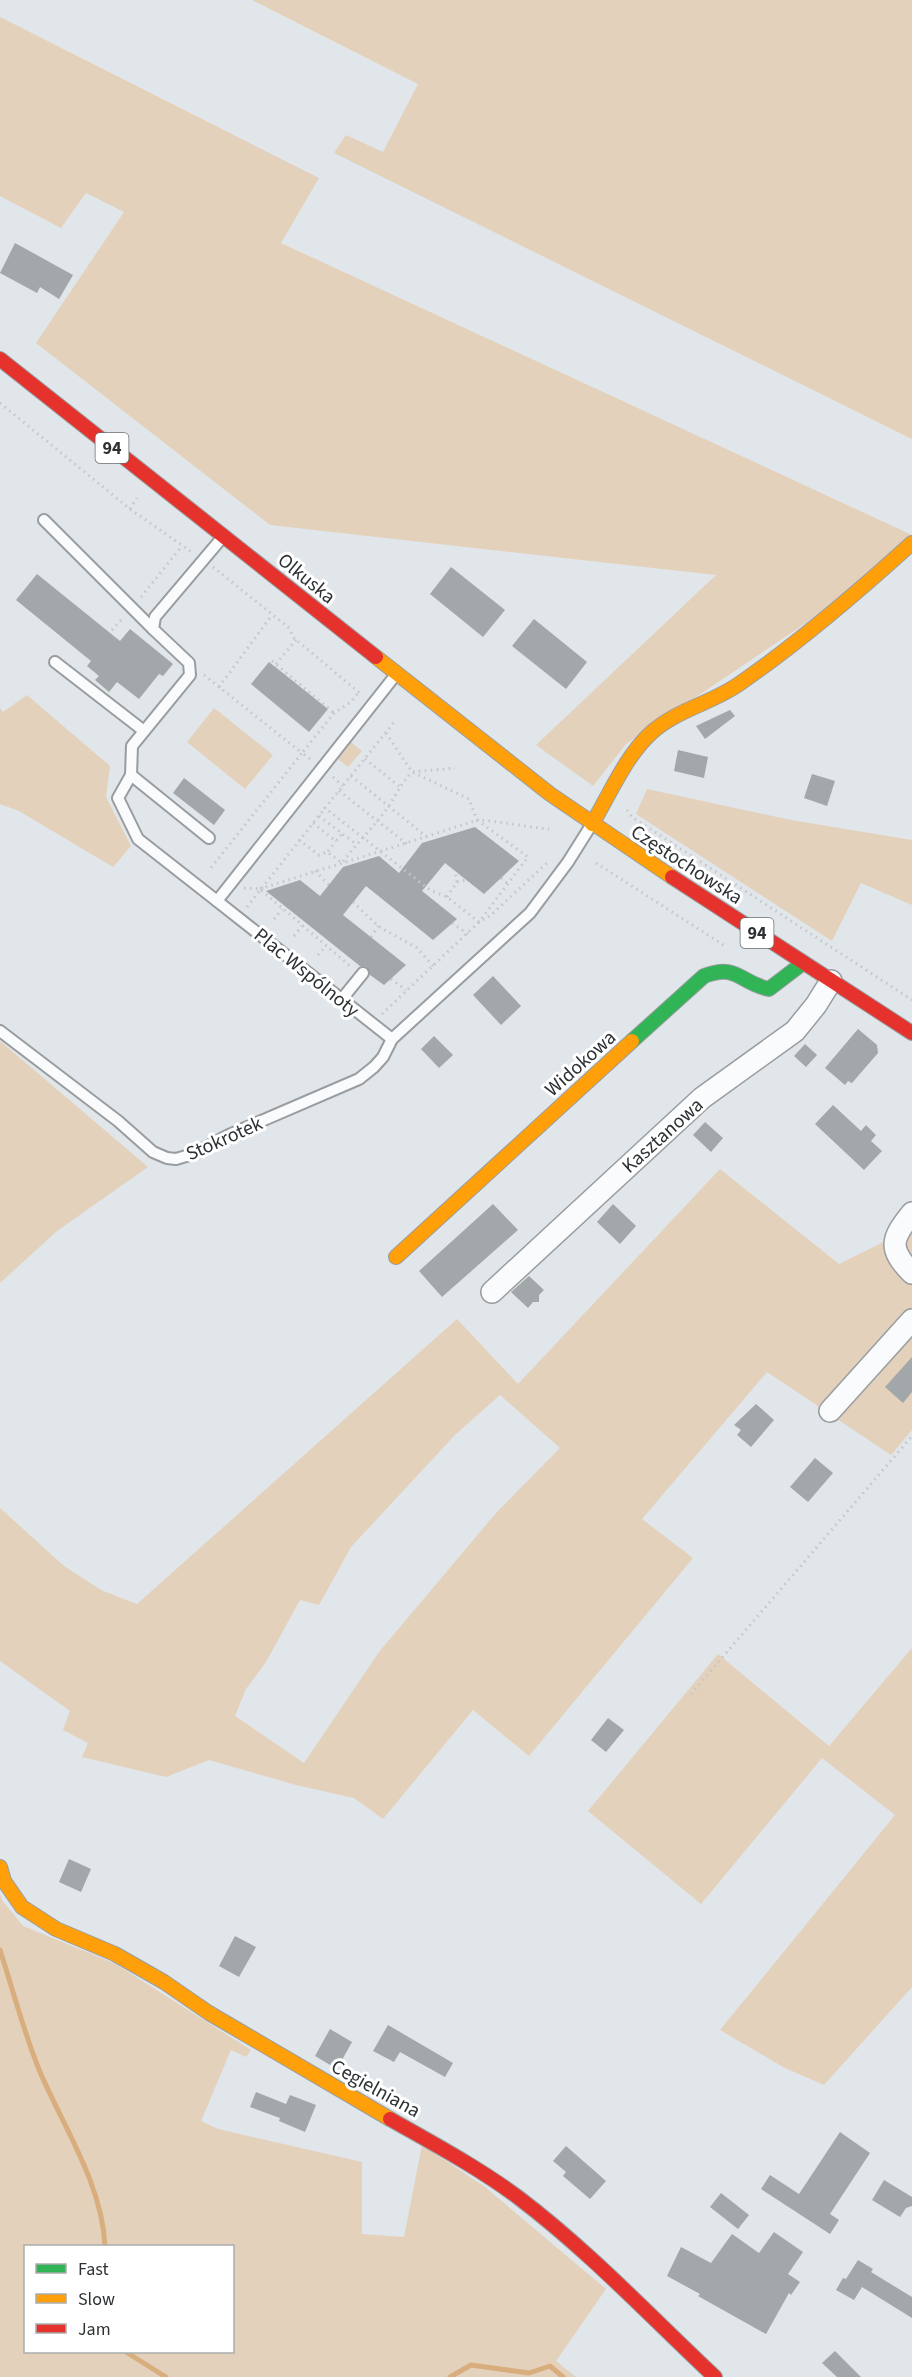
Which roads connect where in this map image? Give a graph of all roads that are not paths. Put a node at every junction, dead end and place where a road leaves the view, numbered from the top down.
1 (0, 359) edge
2 (44, 520) dead end
3 (223, 536) junction
4 (912, 543) edge
5 (153, 629) junction
6 (55, 662) dead end
7 (396, 674) junction
8 (144, 731) junction
9 (130, 775) junction
10 (592, 824) junction
11 (209, 838) dead end
12 (218, 901) junction
13 (803, 963) junction
14 (363, 973) dead end
15 (831, 981) junction
16 (342, 999) junction
17 (0, 1031) edge
18 (912, 1033) edge
19 (392, 1039) junction
20 (912, 1213) edge
21 (396, 1257) dead end
22 (912, 1273) edge
23 (492, 1292) dead end
24 (912, 1320) edge
25 (830, 1411) dead end
26 (0, 1867) edge
27 (715, 2377) edge

1 - 3 street, Olkuska / 94
2 - 5 lane
3 - 5 lane
3 - 7 street, Olkuska / 94
4 - 10 street
5 - 8 lane
6 - 8 lane
7 - 10 street, Olkuska / 94
7 - 12 lane
8 - 9 lane
9 - 11 lane
9 - 12 lane, Plac Wspólnoty
10 - 13 street, Częstochowska / 94
10 - 19 lane
12 - 16 lane, Plac Wspólnoty
13 - 15 street, Częstochowska / 94
13 - 21 street, Widokowa
14 - 16 lane
15 - 18 street, Częstochowska / 94
15 - 23 street, Kasztanowa
16 - 19 lane, Plac Wspólnoty
17 - 19 lane, Stokrotek
20 - 22 street
24 - 25 street
26 - 27 street, Cegielniana

